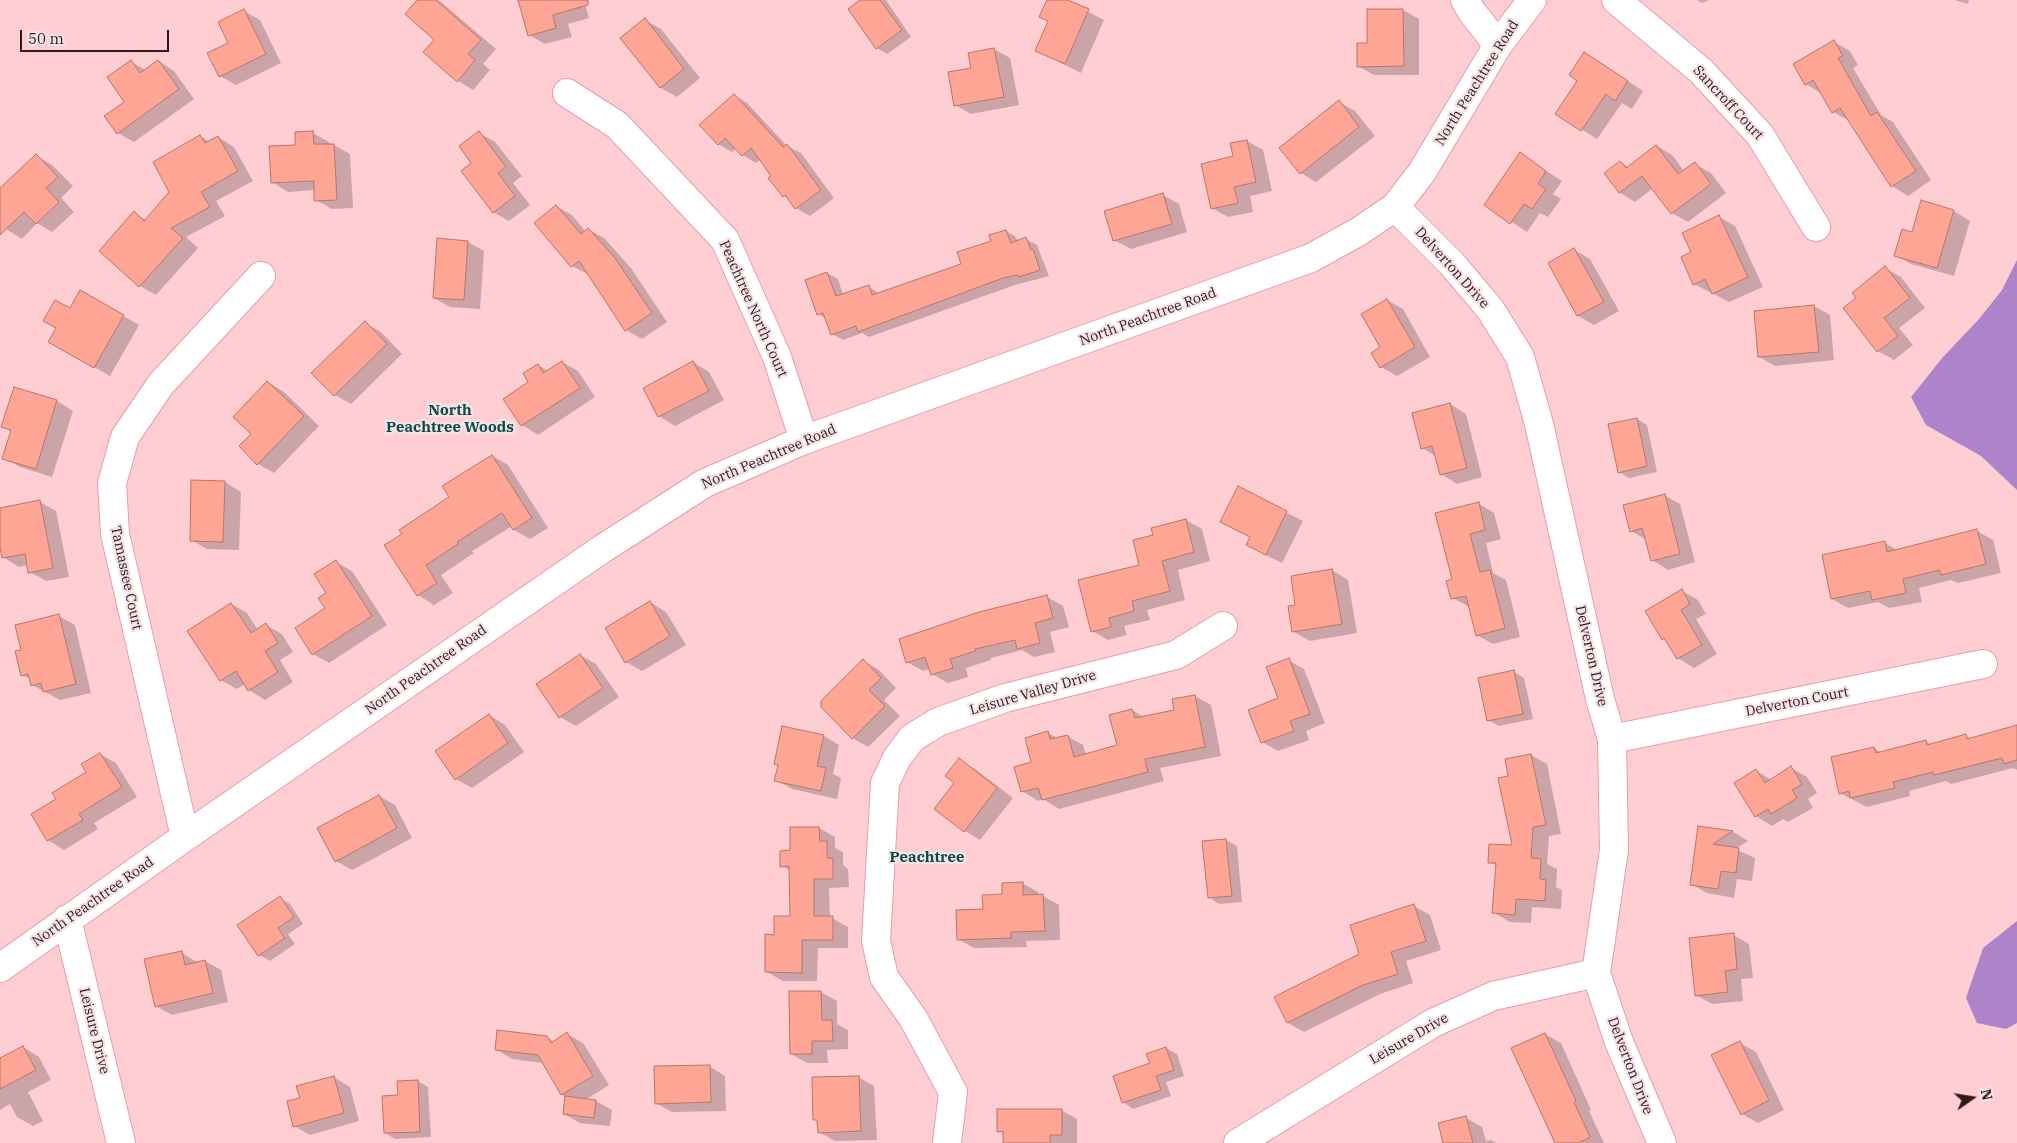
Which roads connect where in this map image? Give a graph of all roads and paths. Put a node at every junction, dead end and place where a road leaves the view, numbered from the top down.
1 (1466, 0) edge
2 (1532, 0) edge
3 (1616, 0) edge
4 (1498, 45) junction
5 (567, 93) dead end
6 (1395, 206) junction
7 (1816, 227) dead end
8 (261, 276) dead end
9 (804, 440) junction
10 (1222, 626) dead end
11 (1983, 664) dead end
12 (1612, 739) junction
13 (185, 837) junction
14 (67, 919) junction
15 (0, 968) edge
16 (1596, 973) junction
17 (122, 1143) edge
18 (947, 1143) edge
19 (1238, 1143) edge
20 (1662, 1143) edge

1 - 4 street
2 - 4 street, North Peachtree Road
3 - 7 street, Sancroff Court
4 - 6 street, North Peachtree Road
5 - 9 street, Peachtree North Court
6 - 9 street, North Peachtree Road
6 - 12 street, Delverton Drive
8 - 13 street, Tamassee Court
9 - 13 street, North Peachtree Road
10 - 18 street, Leisure Valley Drive
11 - 12 street, Delverton Court
12 - 16 street, Delverton Drive
13 - 14 street, North Peachtree Road
14 - 15 street, North Peachtree Road
14 - 17 street, Leisure Drive
16 - 19 street, Leisure Drive
16 - 20 street, Delverton Drive

